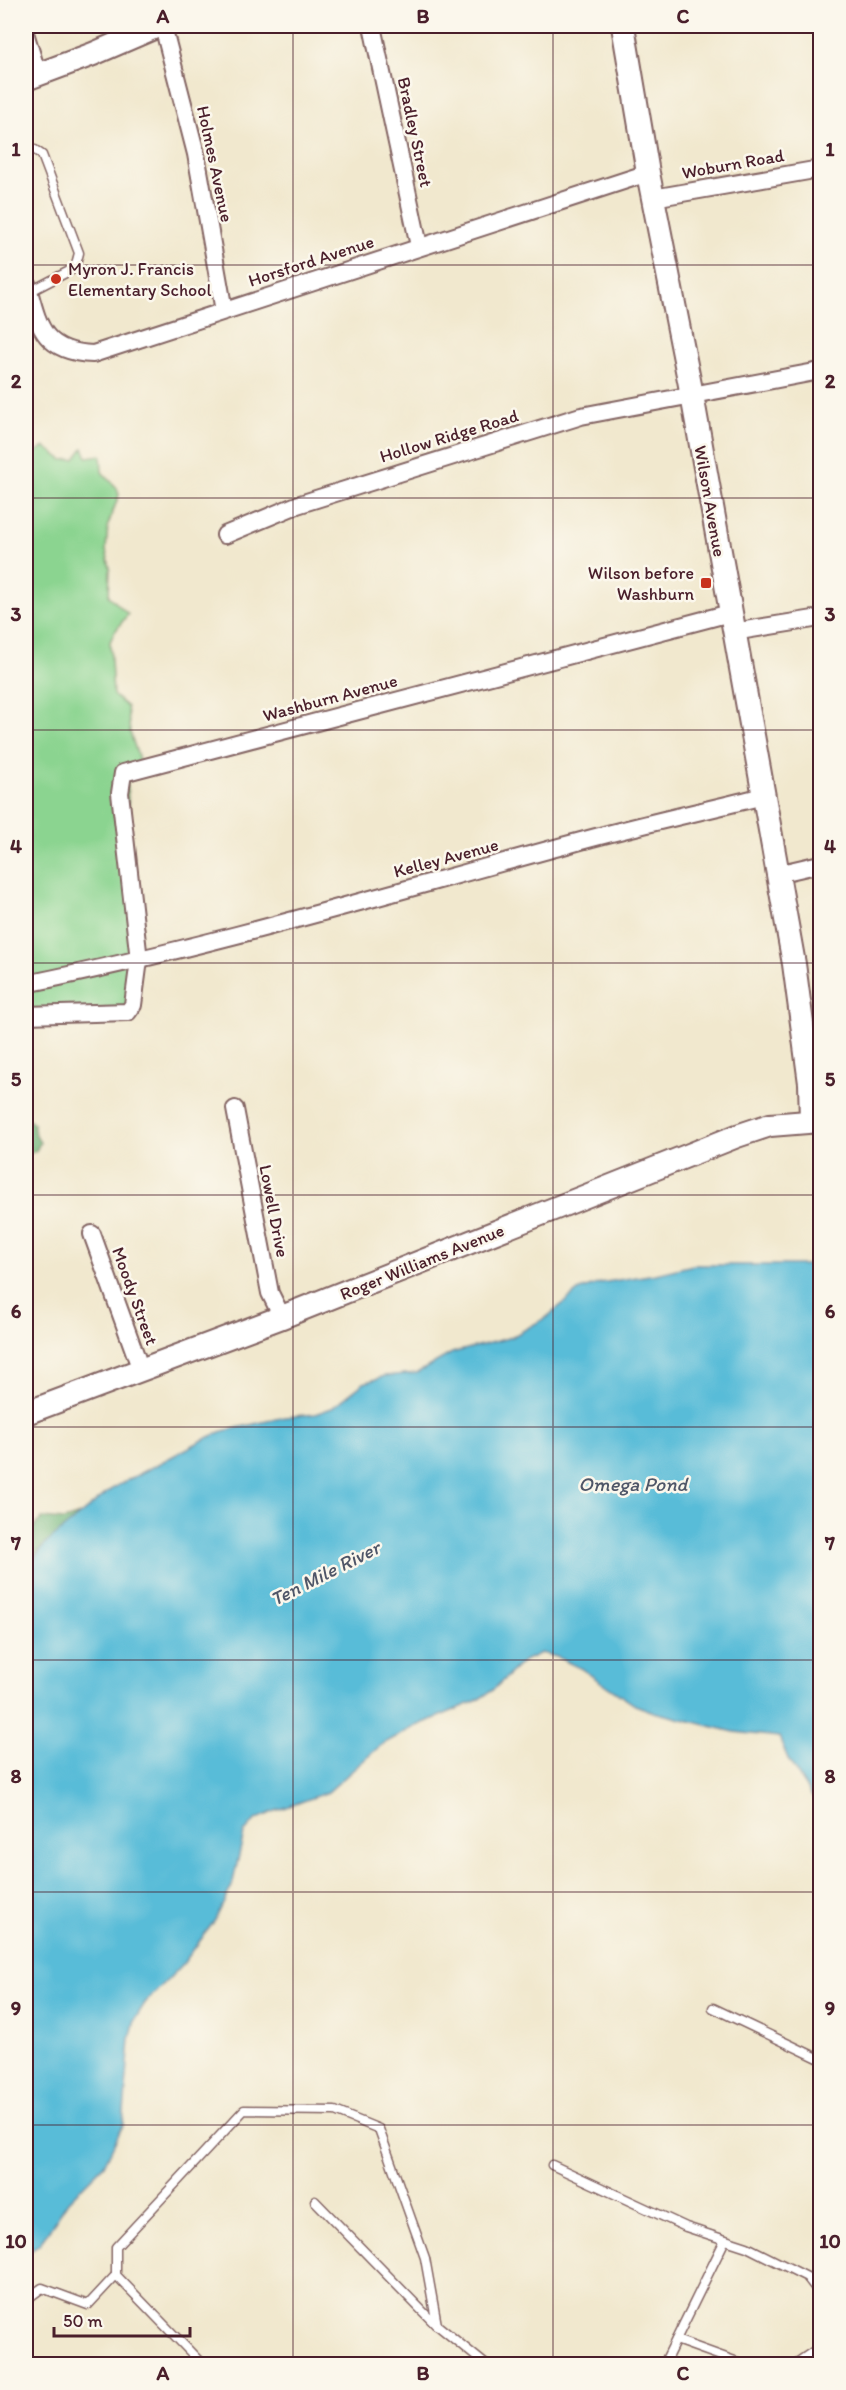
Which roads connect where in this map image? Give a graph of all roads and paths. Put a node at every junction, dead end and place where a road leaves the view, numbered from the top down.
1 (158, 26) edge
2 (162, 26) edge
3 (372, 26) edge
4 (623, 26) edge
5 (26, 36) edge
6 (32, 77) edge
7 (26, 148) edge
8 (820, 169) edge
9 (648, 173) junction
10 (653, 198) junction
11 (419, 246) junction
12 (27, 286) edge
13 (224, 311) junction
14 (820, 371) edge
15 (692, 395) junction
16 (225, 535) dead end
17 (820, 618) edge
18 (731, 622) junction
19 (764, 796) junction
20 (820, 864) edge
21 (777, 874) junction
22 (140, 960) junction
23 (26, 984) edge
24 (26, 1015) edge
25 (235, 1109) dead end
26 (816, 1120) edge
27 (92, 1234) dead end
28 (282, 1317) junction
29 (141, 1370) junction
30 (26, 1413) edge
31 (713, 2008) dead end
32 (820, 2059) edge
33 (552, 2165) dead end
34 (315, 2201) dead end
35 (724, 2240) junction
36 (116, 2275) junction
37 (820, 2294) edge
38 (27, 2299) dead end
39 (437, 2325) junction
40 (676, 2340) junction
41 (820, 2347) edge
42 (202, 2364) edge
43 (485, 2364) edge
44 (664, 2364) edge
45 (743, 2364) edge
46 (795, 2364) edge

1 - 6 street
2 - 13 street, Holmes Avenue
3 - 11 street, Bradley Street
4 - 9 street, Wilson Avenue
5 - 6 street
7 - 12 lane
8 - 10 street, Woburn Road
9 - 10 street, Wilson Avenue
9 - 11 street, Horsford Avenue
10 - 15 street, Wilson Avenue
11 - 13 street, Horsford Avenue
12 - 13 street, Horsford Avenue
14 - 15 street, Hollow Ridge Road
15 - 16 street, Hollow Ridge Road
15 - 18 street, Wilson Avenue
17 - 18 street, Washburn Avenue
18 - 19 street, Wilson Avenue
18 - 22 street, Washburn Avenue
19 - 21 street, Wilson Avenue
19 - 22 street, Kelley Avenue
20 - 21 street
21 - 26 street, Wilson Avenue
22 - 23 street, Kelley Avenue
22 - 24 street
25 - 28 street, Lowell Drive
26 - 28 street, Roger Williams Avenue
27 - 29 street, Moody Street
28 - 29 street, Roger Williams Avenue
29 - 30 street, Roger Williams Avenue
31 - 32 lane
33 - 35 lane
34 - 39 lane
35 - 37 lane
35 - 40 lane
36 - 38 lane
36 - 39 lane
36 - 42 lane
39 - 43 lane
40 - 44 lane
40 - 45 lane
41 - 46 lane

